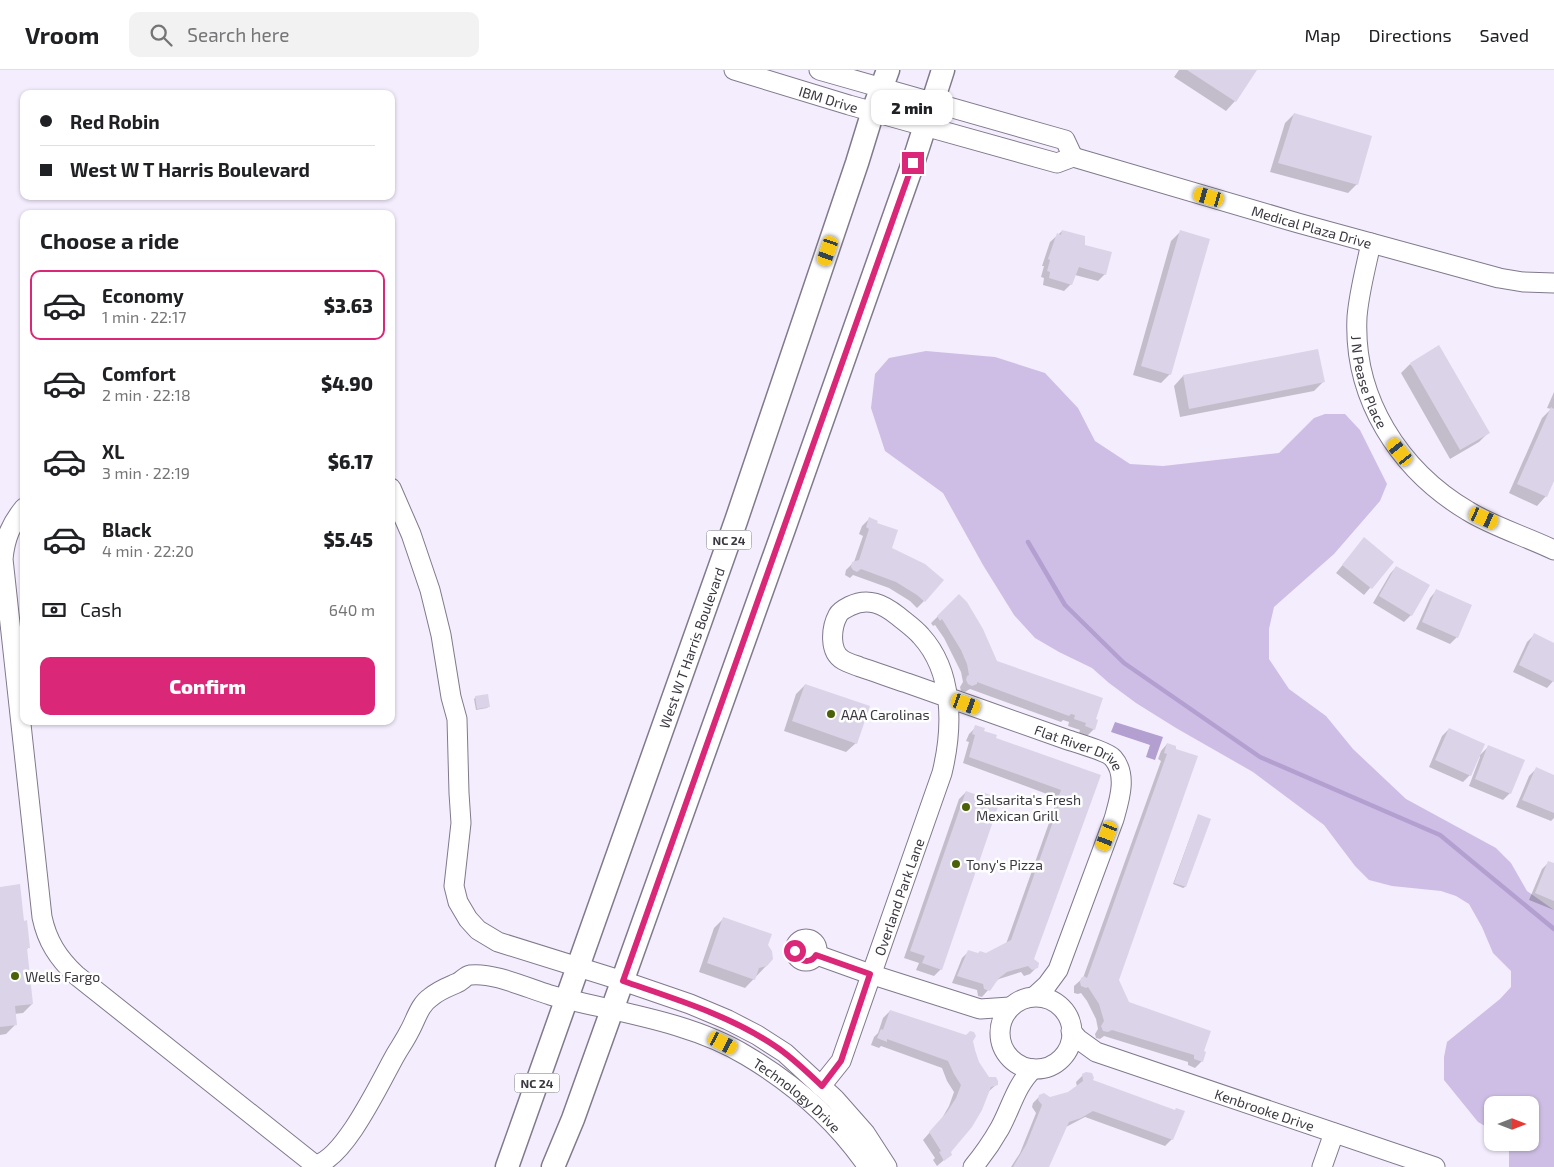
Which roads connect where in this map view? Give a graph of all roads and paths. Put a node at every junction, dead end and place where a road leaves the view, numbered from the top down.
1 (734, 70) edge
2 (819, 70) edge
3 (943, 70) edge
4 (885, 79) edge
5 (932, 102) junction
6 (873, 112) junction
7 (925, 126) junction
8 (1073, 157) junction
9 (1372, 243) junction
10 (1554, 283) edge
11 (395, 497) edge
12 (20, 513) edge
13 (1554, 550) edge
14 (949, 698) junction
15 (20, 719) edge
16 (21, 725) edge
17 (816, 955) dead end
18 (579, 967) junction
19 (1058, 970) junction
20 (870, 974) junction
21 (623, 981) junction
22 (1035, 996) junction
23 (567, 999) junction
24 (1010, 1006) junction
25 (1060, 1006) junction
26 (980, 1009) junction
27 (612, 1010) junction
28 (1000, 1029) junction
29 (1071, 1031) junction
30 (1096, 1052) junction
31 (1062, 1056) junction
32 (1024, 1066) junction
33 (822, 1086) junction
34 (1334, 1133) junction
35 (1413, 1164) edge
36 (506, 1167) edge
37 (553, 1167) edge
38 (868, 1167) edge
39 (887, 1167) edge
40 (973, 1167) edge
41 (1322, 1167) edge
42 (1435, 1167) edge

1 - 6 street, IBM Drive
2 - 4 street, IBM Drive
3 - 5 main road
4 - 5 street, IBM Drive
4 - 6 main road, West W T Harris Boulevard / NC 24
5 - 7 main road
5 - 8 street
6 - 7 street, IBM Drive
6 - 18 main road, West W T Harris Boulevard / NC 24
7 - 8 street, Medical Plaza Drive
7 - 21 main road
8 - 9 street, Medical Plaza Drive
9 - 10 street, Medical Plaza Drive
9 - 13 street, J N Pease Place
11 - 18 street, Technology Drive
12 - 15 street, Technology Drive
14 - 14 street, Flat River Drive
14 - 19 street, Flat River Drive
14 - 20 street, Overland Park Lane
16 - 23 street, Technology Drive
17 - 20 street
18 - 21 street, Technology Drive
18 - 23 main road, West W T Harris Boulevard / NC 24
19 - 22 street, Flat River Drive
19 - 25 street, Flat River Drive
20 - 26 street
20 - 33 street, Overland Park Lane
21 - 27 main road
21 - 33 street, Technology Drive
22 - 24 street, Flat River Drive
22 - 25 street
23 - 27 street, Technology Drive
23 - 36 main road, West W T Harris Boulevard / NC 24
24 - 26 street
24 - 28 street
25 - 29 street, Flat River Drive
26 - 28 street
27 - 37 main road
27 - 38 street, Technology Drive
28 - 32 street
29 - 30 street, Kenbrooke Drive
29 - 31 street
30 - 31 street, Kenbrooke Drive
30 - 34 street, Kenbrooke Drive
31 - 32 street
32 - 40 street
33 - 39 street, Technology Drive
34 - 35 street, Kenbrooke Drive
34 - 41 street
35 - 42 street, Kenbrooke Drive

